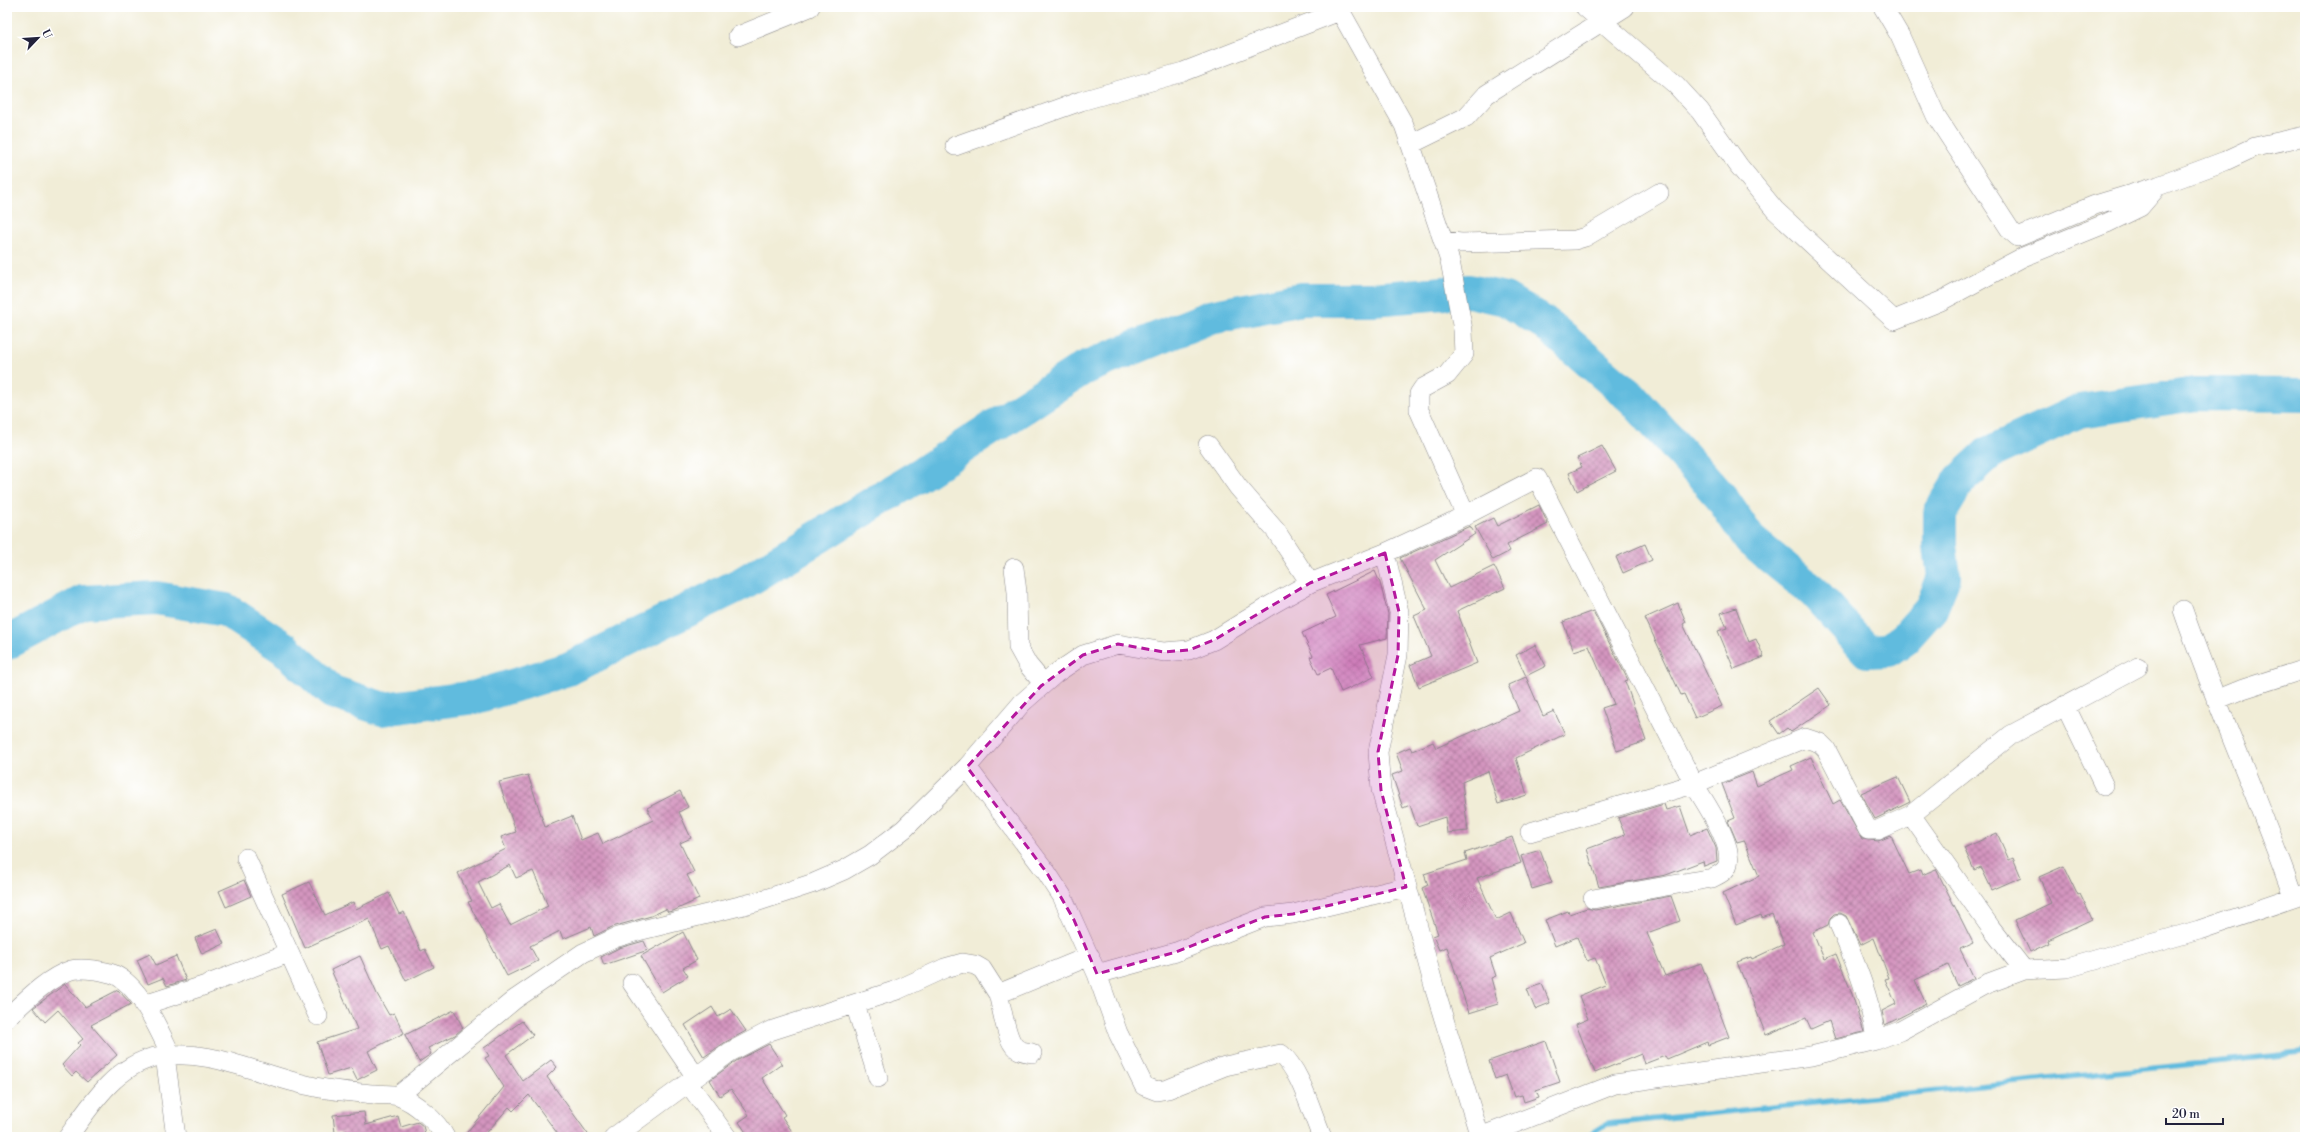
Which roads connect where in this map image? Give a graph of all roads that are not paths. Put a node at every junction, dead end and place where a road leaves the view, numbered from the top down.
1 (810, 7) edge
2 (1585, 7) edge
3 (1624, 7) edge
4 (1883, 7) edge
5 (1339, 9) edge
6 (1603, 22) junction
7 (738, 36) dead end
8 (2305, 136) edge
9 (1411, 144) junction
10 (955, 146) dead end
11 (2158, 186) junction
12 (1659, 193) dead end
13 (1444, 241) junction
14 (1208, 445) dead end
15 (1466, 516) junction
16 (1385, 553) junction
17 (1014, 568) dead end
18 (1310, 583) junction
19 (2183, 610) dead end
20 (2138, 667) dead end
21 (2305, 669) edge
22 (1043, 684) junction
23 (2216, 700) junction
24 (2064, 705) junction
25 (967, 767) junction
26 (1694, 784) junction
27 (2104, 786) dead end
28 (1911, 815) junction
29 (1530, 832) dead end
30 (246, 858) dead end
31 (1406, 887) junction
32 (2299, 896) edge
33 (1593, 899) dead end
34 (1839, 924) dead end
35 (289, 953) junction
36 (1090, 956) junction
37 (2024, 970) junction
38 (1098, 974) junction
39 (632, 983) dead end
40 (998, 994) junction
41 (855, 1004) junction
42 (144, 1005) junction
43 (318, 1016) dead end
44 (7, 1018) edge
45 (1876, 1040) junction
46 (1032, 1053) dead end
47 (168, 1056) junction
48 (878, 1078) dead end
49 (692, 1080) junction
50 (398, 1096) junction
51 (68, 1137) edge
52 (176, 1137) edge
53 (445, 1137) edge
54 (614, 1137) edge
55 (727, 1137) edge
56 (1322, 1137) edge
57 (1480, 1137) edge

1 - 7 street
2 - 6 street
3 - 6 street
4 - 11 street
5 - 9 street
5 - 10 street
6 - 9 street
6 - 11 street
8 - 11 street
9 - 13 street
12 - 13 street
13 - 15 street
14 - 18 street
15 - 16 street
15 - 26 street
16 - 18 street
16 - 31 street
17 - 22 street
18 - 22 street
19 - 23 street
20 - 24 street
21 - 23 street
22 - 25 street
23 - 32 street
24 - 27 street
24 - 28 street
25 - 36 street
25 - 50 street
26 - 28 street
26 - 29 street
26 - 33 street
28 - 37 street
30 - 35 street
31 - 38 street
31 - 57 street
32 - 37 street
34 - 45 street
35 - 42 street
35 - 43 street
36 - 38 street
36 - 40 street
37 - 45 street
38 - 56 street
39 - 49 street
40 - 41 street
40 - 46 street
41 - 48 street
41 - 49 street
42 - 44 street
42 - 47 street
45 - 57 street
47 - 50 street
47 - 51 street
47 - 52 street
49 - 54 street
49 - 55 street
50 - 53 street

